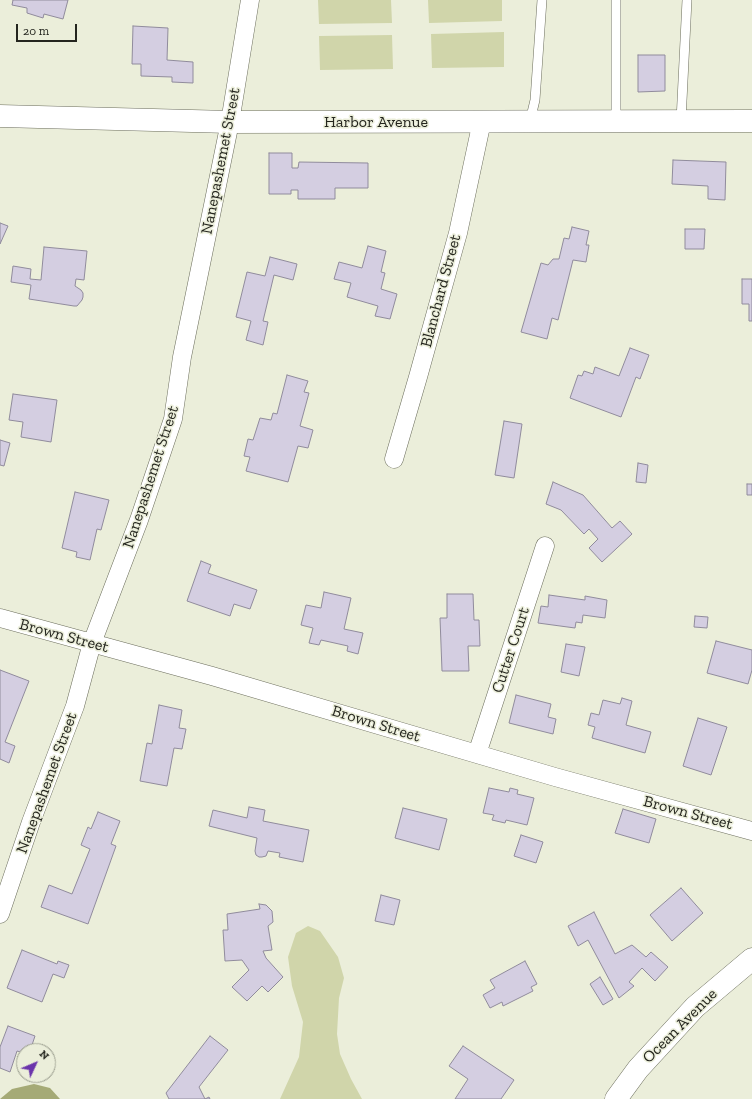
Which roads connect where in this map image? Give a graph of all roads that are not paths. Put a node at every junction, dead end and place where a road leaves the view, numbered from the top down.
1 (250, 0) edge
2 (542, 0) edge
3 (616, 0) edge
4 (687, 0) edge
5 (0, 116) edge
6 (530, 121) junction
7 (682, 121) junction
8 (752, 121) edge
9 (230, 122) junction
10 (482, 122) junction
11 (616, 122) junction
12 (394, 459) dead end
13 (545, 546) dead end
14 (0, 618) edge
15 (92, 643) junction
16 (477, 754) junction
17 (752, 831) edge
18 (0, 914) edge
19 (752, 959) edge
20 (616, 1099) edge

1 - 9 street, Nanepashemet Street
2 - 6 lane
3 - 11 lane
4 - 7 lane
5 - 9 main road, Harbor Avenue
6 - 10 main road, Harbor Avenue
6 - 11 main road, Harbor Avenue
7 - 8 main road, Harbor Avenue
7 - 11 main road, Harbor Avenue
9 - 10 main road, Harbor Avenue
9 - 15 street, Nanepashemet Street
10 - 12 street, Blanchard Street
13 - 16 street, Cutter Court
14 - 15 street, Brown Street
15 - 16 street, Brown Street
15 - 18 street, Nanepashemet Street
16 - 17 street, Brown Street
19 - 20 main road, Ocean Avenue

